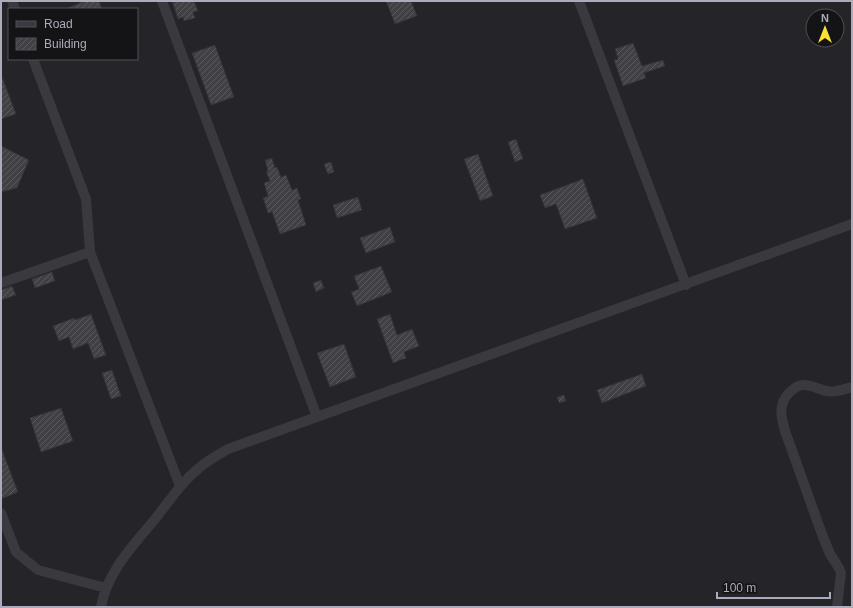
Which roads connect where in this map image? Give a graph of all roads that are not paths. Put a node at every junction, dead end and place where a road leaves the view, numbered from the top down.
1 (162, 1) edge
2 (578, 1) edge
3 (34, 60) edge
4 (852, 224) edge
5 (90, 252) junction
6 (1, 283) edge
7 (686, 285) junction
8 (852, 387) edge
9 (317, 417) junction
10 (180, 486) junction
11 (1, 513) edge
12 (106, 588) junction
13 (101, 607) edge
14 (837, 607) edge

1 - 9 street
2 - 7 street
3 - 5 street
4 - 7 street
5 - 6 street
5 - 10 street
7 - 9 street
8 - 14 street
9 - 10 street
10 - 12 street
11 - 12 street
12 - 13 street

